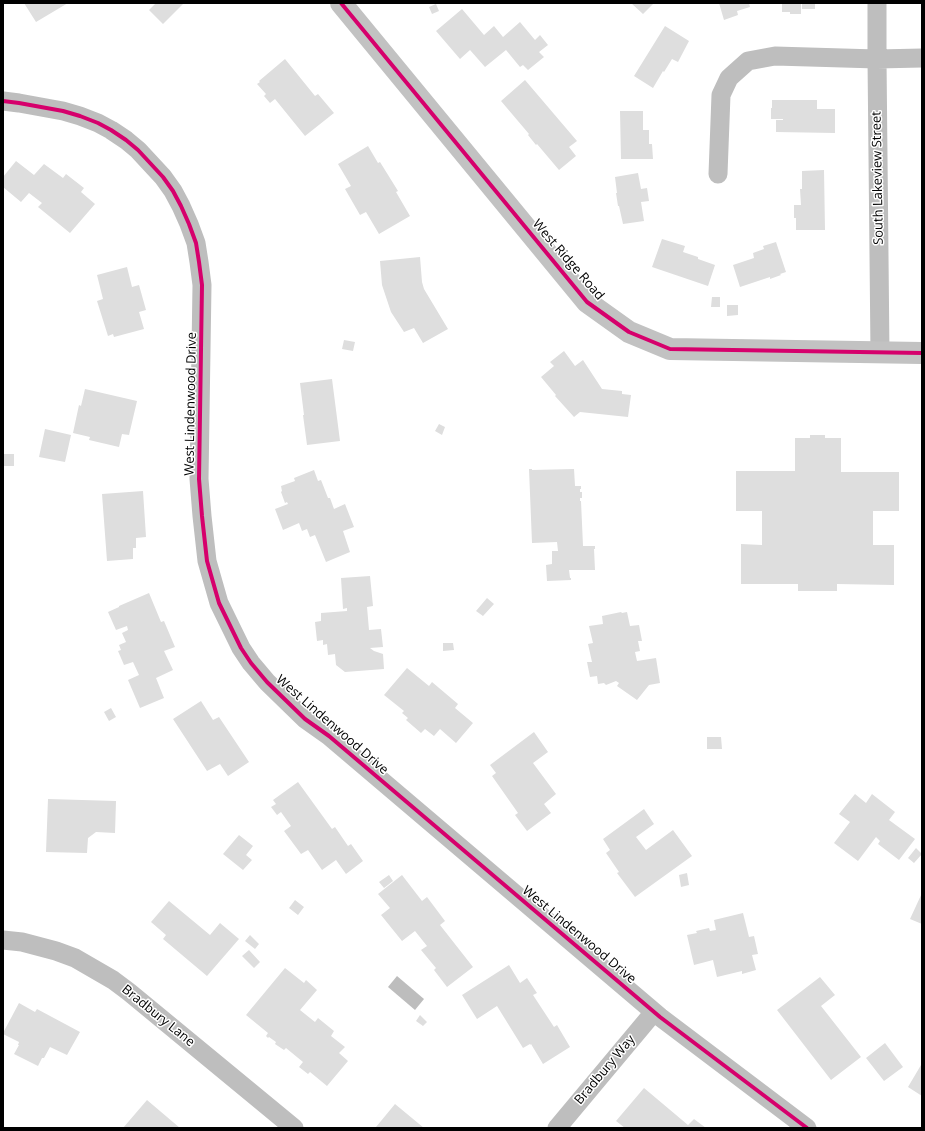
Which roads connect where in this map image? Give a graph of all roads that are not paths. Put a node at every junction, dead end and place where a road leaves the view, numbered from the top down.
1 (341, 3) edge
2 (877, 3) edge
3 (922, 58) edge
4 (877, 59) junction
5 (3, 101) edge
6 (718, 174) dead end
7 (880, 353) junction
8 (922, 353) edge
9 (3, 940) edge
10 (654, 1012) junction
11 (294, 1128) edge
12 (557, 1128) edge
13 (807, 1128) edge

1 - 7 street, West Ridge Road
2 - 4 street, South Lakeview Street
3 - 4 street
4 - 6 street
4 - 7 street, South Lakeview Street
5 - 10 street, West Lindenwood Drive
7 - 8 street, West Ridge Road
9 - 11 street, Bradbury Lane
10 - 12 street, Bradbury Way
10 - 13 street, West Lindenwood Drive

